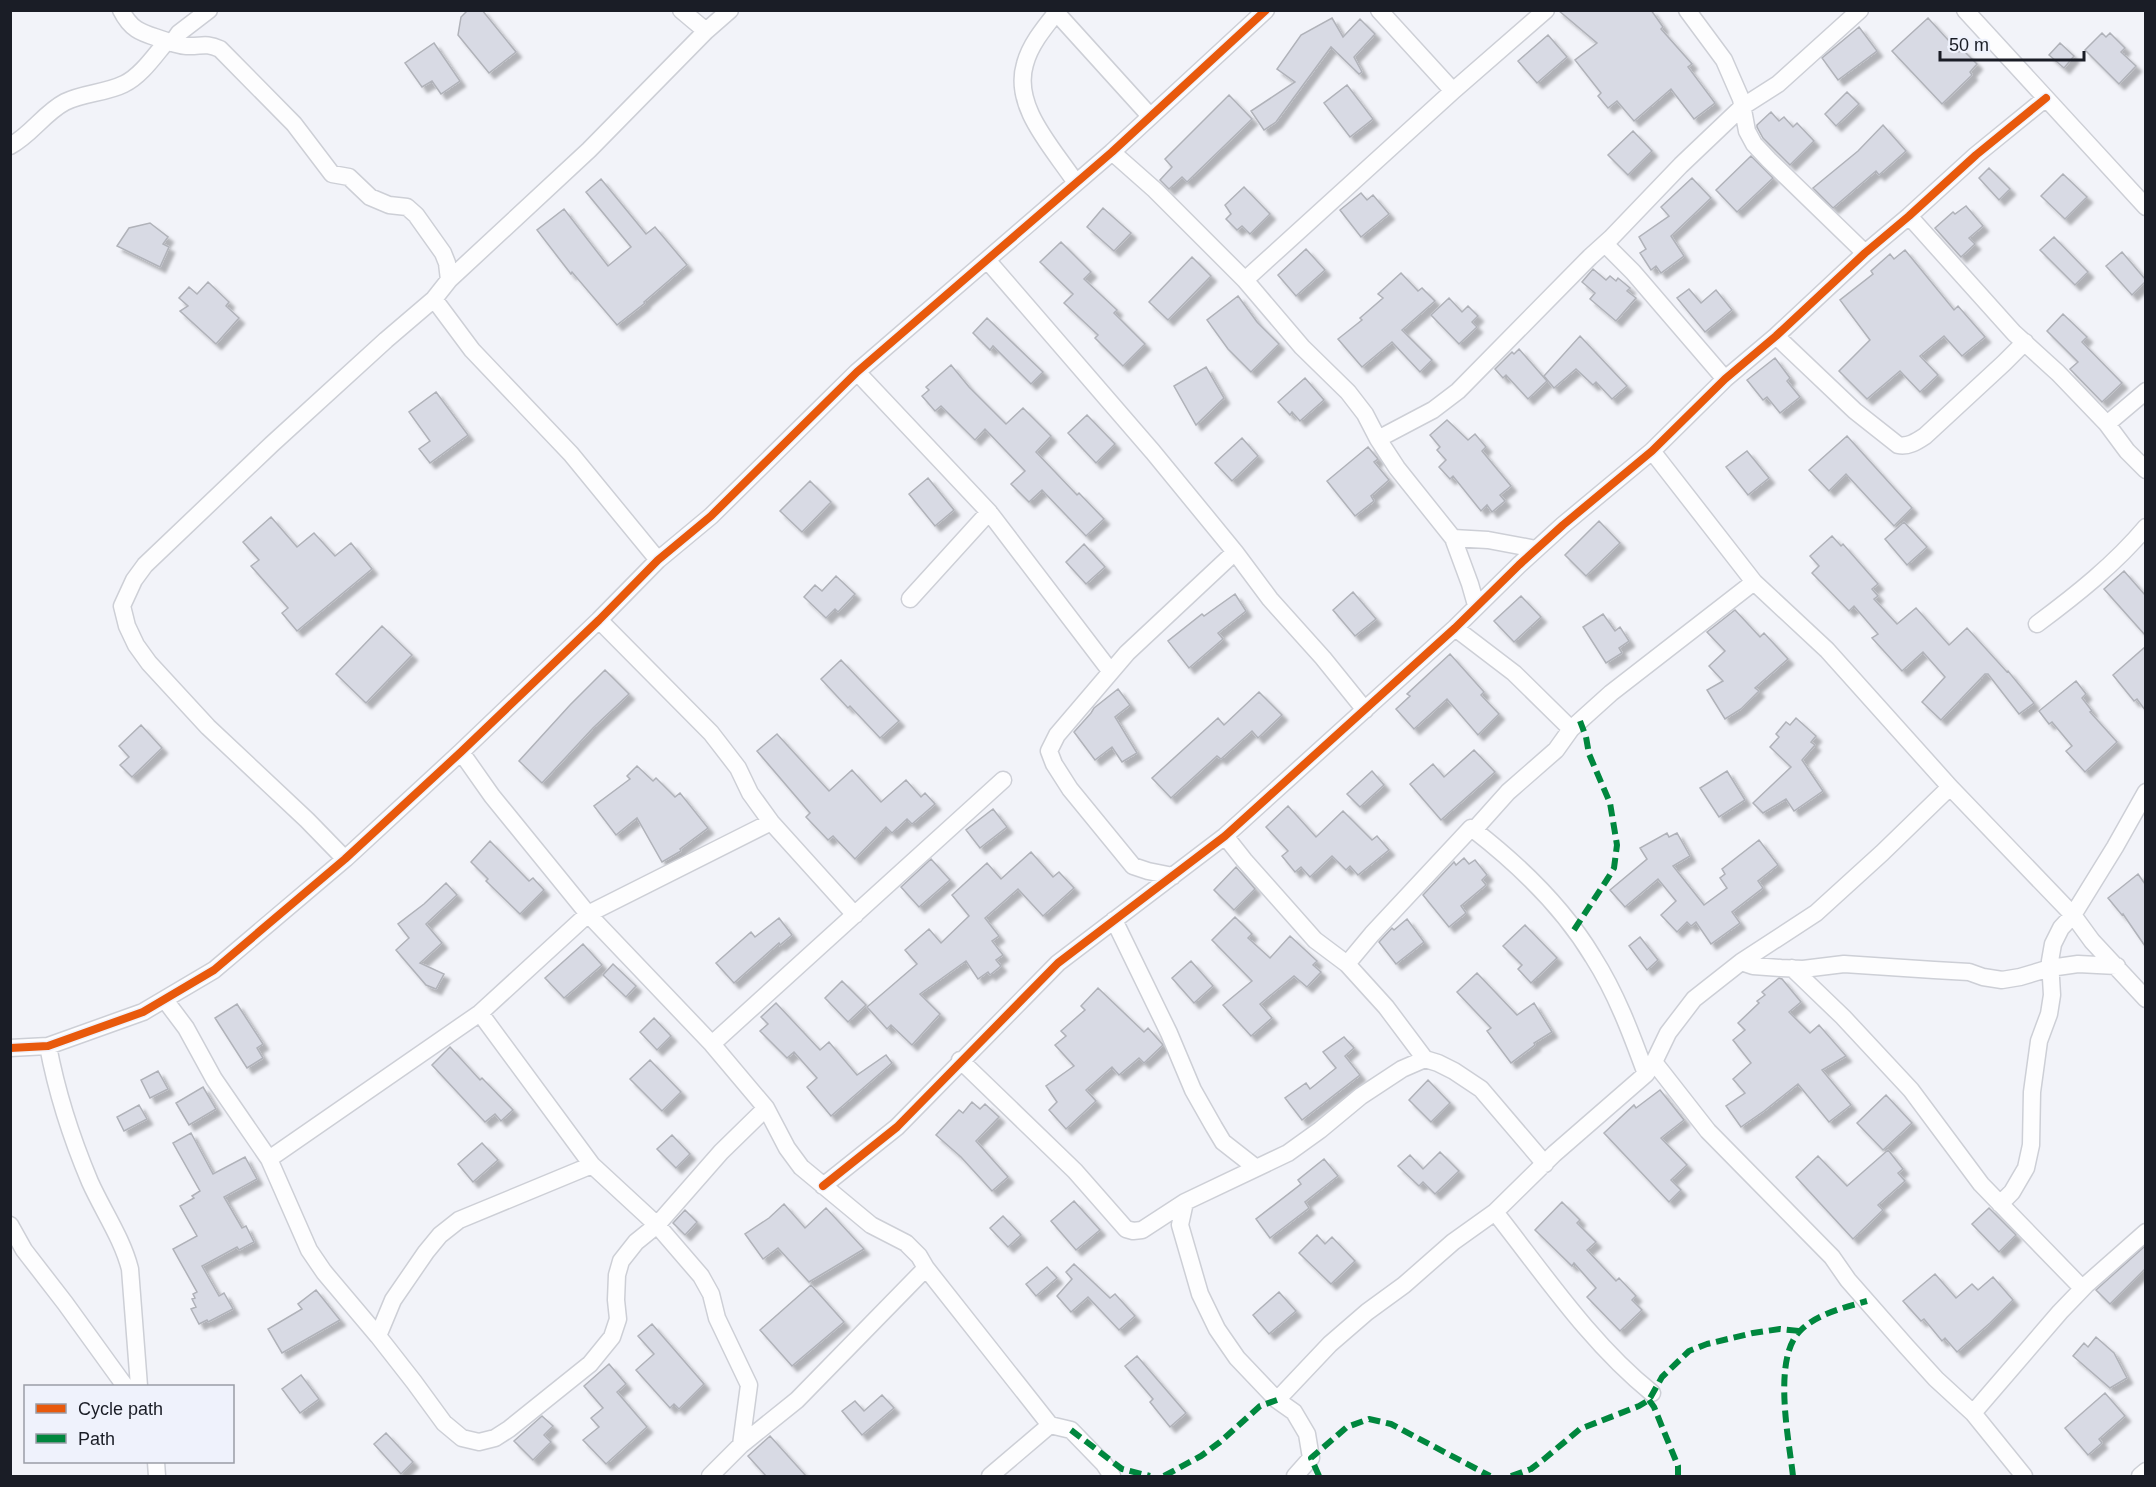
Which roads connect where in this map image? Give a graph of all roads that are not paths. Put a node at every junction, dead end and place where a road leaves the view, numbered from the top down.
1 (121, 10) edge
2 (209, 10) edge
3 (681, 10) edge
4 (730, 10) edge
5 (1266, 10) edge
6 (1379, 10) edge
7 (1546, 10) edge
8 (1687, 10) edge
9 (1860, 10) edge
10 (1965, 10) edge
11 (1055, 12) edge
12 (706, 31) junction
13 (169, 42) junction
14 (1453, 91) junction
15 (2046, 98) junction
16 (1742, 107) junction
17 (1150, 116) junction
18 (10, 146) edge
19 (1112, 152) junction
20 (1076, 183) junction
21 (2145, 207) edge
22 (1909, 216) junction
23 (1605, 244) junction
24 (1864, 253) junction
25 (987, 260) junction
26 (449, 280) junction
27 (1245, 280) junction
28 (434, 299) junction
29 (1776, 336) junction
30 (2025, 342) junction
31 (857, 372) junction
32 (1725, 379) junction
33 (2145, 391) edge
34 (2107, 424) junction
35 (1378, 439) junction
36 (1653, 451) junction
37 (2145, 470) edge
38 (988, 512) junction
39 (2145, 527) edge
40 (1453, 538) junction
41 (1536, 549) junction
42 (1235, 552) junction
43 (658, 560) junction
44 (1754, 582) junction
45 (910, 599) dead end
46 (1476, 605) junction
47 (600, 620) junction
48 (2037, 624) dead end
49 (1455, 628) junction
50 (1111, 672) junction
51 (1365, 710) junction
52 (1571, 729) junction
53 (461, 752) junction
54 (1003, 780) dead end
55 (1950, 788) junction
56 (2145, 792) edge
57 (771, 822) junction
58 (1474, 830) junction
59 (1226, 836) junction
60 (345, 859) junction
61 (1173, 876) junction
62 (588, 914) junction
63 (855, 915) junction
64 (2073, 915) junction
65 (1114, 920) junction
66 (1742, 962) junction
67 (1347, 964) junction
68 (2117, 966) junction
69 (1792, 968) junction
70 (2050, 968) junction
71 (2145, 999) edge
72 (165, 1000) junction
73 (480, 1013) junction
74 (712, 1044) junction
75 (48, 1046) junction
76 (10, 1048) edge
77 (1425, 1059) junction
78 (960, 1060) junction
79 (1650, 1068) junction
80 (766, 1108) junction
81 (269, 1159) junction
82 (1545, 1164) junction
83 (591, 1165) junction
84 (1255, 1167) junction
85 (824, 1186) junction
86 (1185, 1202) junction
87 (2001, 1204) junction
88 (1495, 1212) junction
89 (10, 1225) edge
90 (657, 1225) junction
91 (2145, 1232) edge
92 (926, 1268) junction
93 (2082, 1288) junction
94 (378, 1336) junction
95 (124, 1385) edge
96 (139, 1385) edge
97 (1652, 1393) dead end
98 (1277, 1400) junction
99 (1973, 1413) junction
100 (1050, 1425) junction
101 (741, 1445) junction
102 (2145, 1471) edge
103 (710, 1476) edge
104 (990, 1476) edge
105 (1112, 1476) edge
106 (1295, 1476) edge
107 (2024, 1476) edge
108 (2140, 1476) edge

1 - 13 street
2 - 13 street
3 - 12 street
4 - 12 street
5 - 17 street
6 - 14 street
7 - 14 street
8 - 16 street
9 - 16 street
10 - 15 street
11 - 17 street
11 - 20 street
12 - 26 street
13 - 18 street
13 - 26 street
14 - 27 street
15 - 21 street
15 - 22 street
16 - 23 street
16 - 24 street
17 - 19 street
19 - 20 street
19 - 27 street
20 - 25 street
22 - 24 street
22 - 30 street
23 - 32 street
23 - 35 street
24 - 29 street
25 - 31 street
25 - 42 street
26 - 28 street
27 - 35 street
28 - 43 street
28 - 60 street
29 - 30 street
29 - 32 street
30 - 34 street
31 - 38 street
31 - 43 street
32 - 36 street
33 - 34 street
34 - 37 street
35 - 40 street
36 - 41 street
36 - 44 street
38 - 45 street
38 - 50 street
39 - 48 street
40 - 41 street
40 - 46 street
41 - 46 street
42 - 50 street
42 - 51 street
43 - 47 street
44 - 52 street
44 - 55 street
46 - 49 street
47 - 53 street
47 - 57 street
49 - 51 street
49 - 52 street
50 - 61 street
51 - 59 street
52 - 58 street
53 - 60 street
53 - 62 street
54 - 63 street
55 - 64 street
55 - 66 street
56 - 64 street
57 - 62 street
57 - 63 street
58 - 67 street
58 - 79 street
59 - 61 street
59 - 67 street
60 - 72 street
61 - 65 street
62 - 73 street
62 - 74 street
63 - 74 street
64 - 68 street
64 - 70 street
65 - 78 street
65 - 84 street
66 - 69 street
66 - 79 street
67 - 77 street
68 - 70 street
68 - 71 street
69 - 70 street
69 - 87 street
70 - 87 street
72 - 75 street
72 - 81 street
73 - 81 street
73 - 83 street
74 - 80 street
75 - 76 street
75 - 96 street
77 - 82 street
77 - 84 street
78 - 85 street
78 - 86 street
79 - 82 street
79 - 99 street
80 - 85 street
80 - 90 street
81 - 94 street
82 - 88 street
83 - 90 street
83 - 94 street
84 - 86 street
85 - 92 street
86 - 98 street
87 - 93 street
88 - 97 street
88 - 98 street
89 - 95 street
90 - 94 street
90 - 101 street
91 - 93 street
92 - 100 street
92 - 101 street
93 - 99 street
98 - 106 street
99 - 107 street
100 - 104 street
100 - 105 street
101 - 103 street
102 - 108 street

